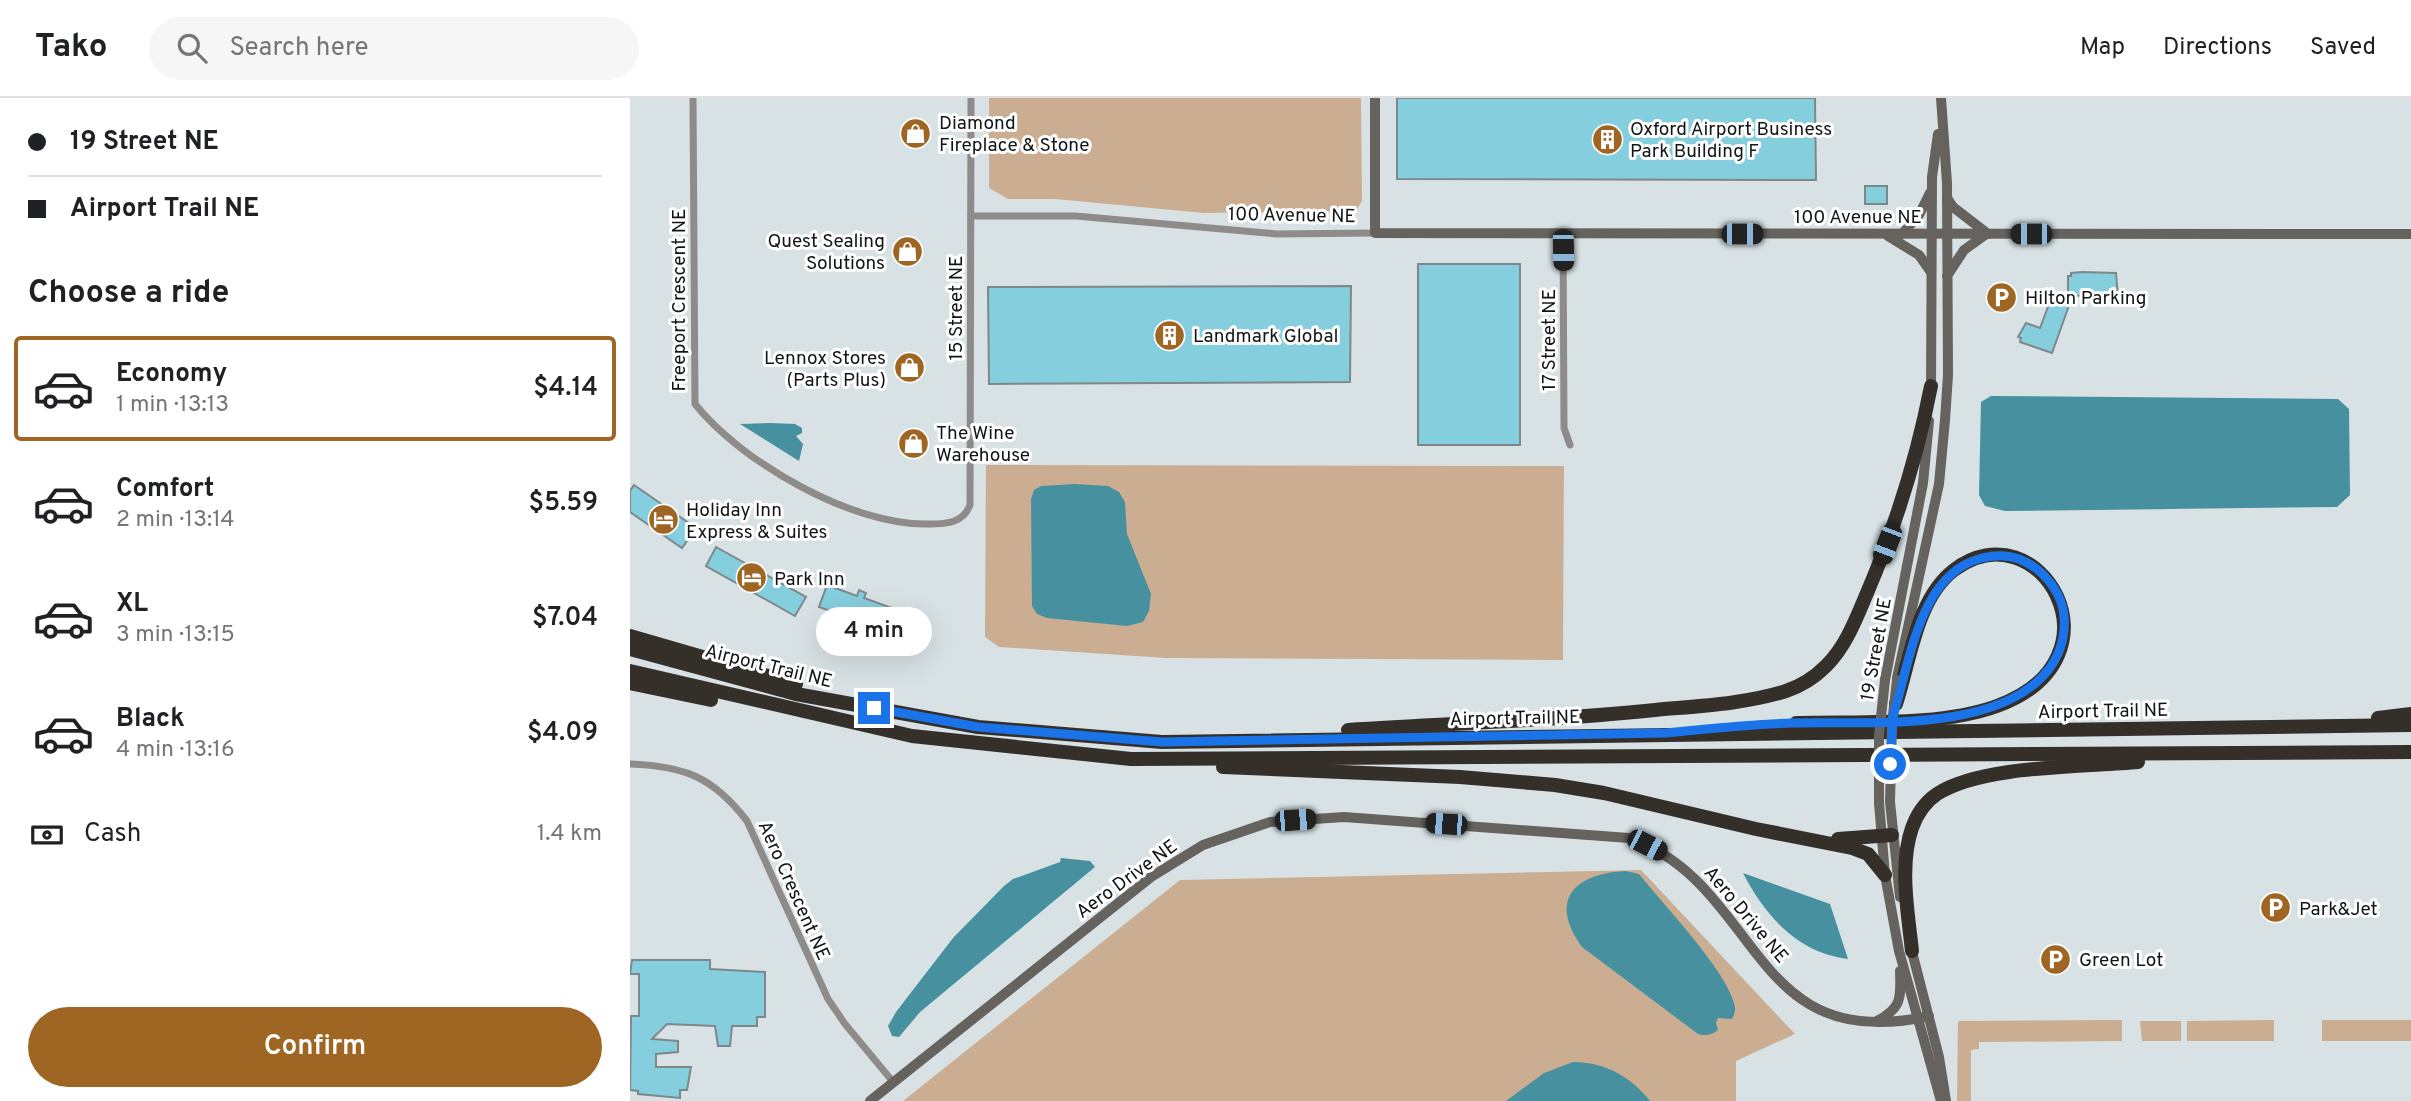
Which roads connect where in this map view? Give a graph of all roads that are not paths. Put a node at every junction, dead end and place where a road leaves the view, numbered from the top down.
1 (693, 98) edge
2 (971, 98) edge
3 (1375, 98) edge
4 (1941, 98) edge
5 (1941, 114) junction
6 (1933, 188) junction
7 (1947, 198) junction
8 (971, 216) junction
9 (1376, 233) junction
10 (1932, 233) junction
11 (1563, 234) junction
12 (1886, 234) junction
13 (1902, 234) junction
14 (1946, 234) junction
15 (1987, 234) junction
16 (2411, 234) edge
17 (1933, 275) junction
18 (1947, 276) junction
19 (1931, 386) junction
20 (1570, 445) dead end
21 (965, 516) joint
22 (630, 636) edge
23 (630, 649) edge
24 (630, 671) edge
25 (1896, 680) junction
26 (630, 683) edge
27 (2411, 714) edge
28 (1893, 716) joint
29 (2411, 725) edge
30 (978, 727) junction
31 (2301, 728) junction
32 (1666, 733) junction
33 (912, 736) junction
34 (1162, 742) junction
35 (2411, 752) edge
36 (2223, 753) junction
37 (1131, 759) junction
38 (630, 764) edge
39 (1884, 802) junction
40 (1887, 835) junction
41 (1810, 838) junction
42 (1885, 875) junction
43 (1905, 951) junction
44 (1923, 1017) junction
45 (1876, 1022) junction
46 (894, 1083) junction
47 (870, 1101) edge
48 (1944, 1101) edge

1 - 21 street, Freeport Crescent NE
2 - 8 street, 15 Street NE
3 - 9 street
4 - 5 street, 19 Street NE
5 - 6 street, 19 Street NE
5 - 7 street, 19 Street NE
6 - 10 street, 19 Street NE
6 - 13 street
7 - 14 street, 19 Street NE
7 - 15 street
8 - 9 street, 100 Avenue NE
8 - 21 street, 15 Street NE
9 - 11 street, 100 Avenue NE
10 - 13 street, 100 Avenue NE
10 - 14 street, 100 Avenue NE
10 - 17 street, 19 Street NE
11 - 12 street, 100 Avenue NE
11 - 20 street, 17 Street NE
12 - 13 street, 100 Avenue NE
12 - 17 street
14 - 15 street, 100 Avenue NE
14 - 18 street, 19 Street NE
15 - 16 street, 100 Avenue NE
15 - 18 street
17 - 19 street, 19 Street NE
18 - 25 street, 19 Street NE
19 - 25 street, 19 Street NE
19 - 34 highway
22 - 30 highway
23 - 30 highway, Airport Trail NE
24 - 33 highway, Airport Trail NE
25 - 28 highway, bridge
25 - 32 highway
25 - 39 street, 19 Street NE, bridge
26 - 33 highway
27 - 31 highway
28 - 39 street, 19 Street NE, bridge
29 - 31 highway, Airport Trail NE
30 - 34 highway, Airport Trail NE
31 - 32 highway, Airport Trail NE
32 - 34 highway, Airport Trail NE
33 - 37 highway, Airport Trail NE
35 - 36 highway, Airport Trail NE
36 - 37 highway, Airport Trail NE
36 - 43 highway
37 - 41 highway
38 - 46 street, Aero Crescent NE
39 - 40 street, 19 Street NE
40 - 41 highway
40 - 42 street, 19 Street NE
40 - 43 street, 19 Street NE
41 - 42 highway
42 - 43 street, 19 Street NE
43 - 44 street, 19 Street NE
43 - 45 street
44 - 45 street, Aero Drive NE
44 - 48 street, 19 Street NE
45 - 46 street, Aero Drive NE
46 - 47 street, Aero Drive NE

